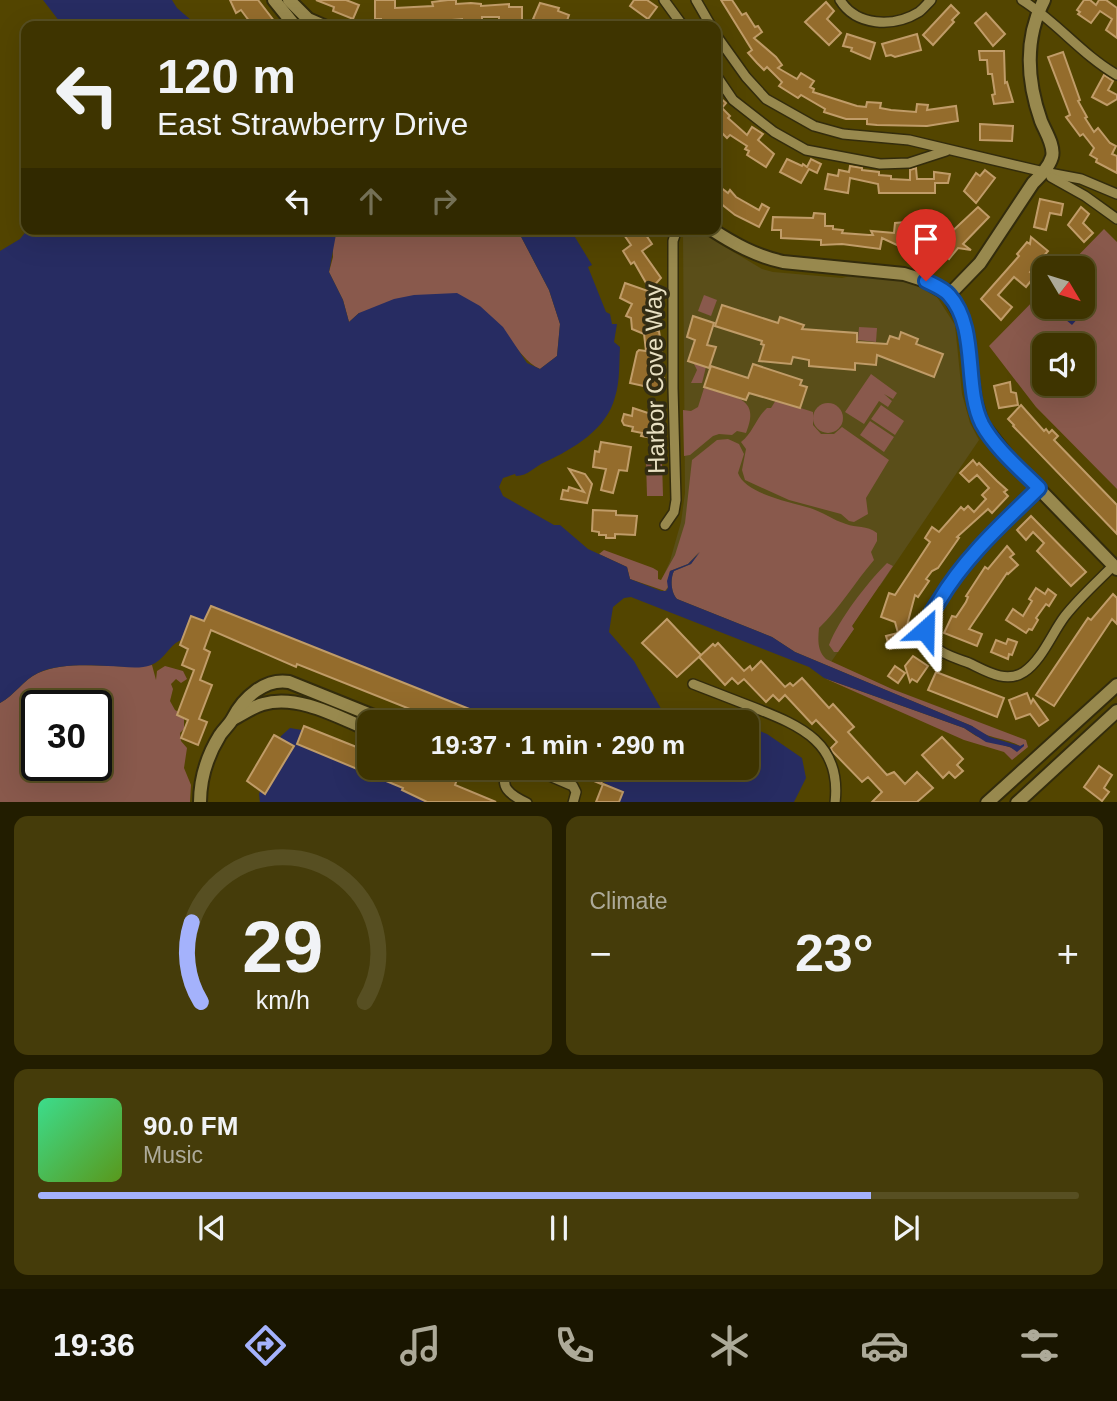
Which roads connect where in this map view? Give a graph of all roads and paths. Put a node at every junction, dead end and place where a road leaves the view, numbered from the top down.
1 (274, 0) edge
2 (289, 0) edge
3 (664, 0) edge
4 (696, 0) edge
5 (840, 0) edge
6 (930, 0) edge
7 (1023, 0) edge
8 (1041, 5) edge
9 (291, 21) edge
10 (313, 21) edge
11 (679, 21) edge
12 (708, 21) edge
13 (721, 42) edge
14 (1117, 75) edge
15 (721, 82) edge
16 (947, 150) junction
17 (1044, 173) junction
18 (1117, 194) edge
19 (1117, 219) edge
20 (675, 235) edge
21 (721, 235) edge
22 (949, 295) junction
23 (1039, 488) junction
24 (665, 525) dead end
25 (1115, 568) edge
26 (693, 684) dead end
27 (1117, 685) edge
28 (359, 710) edge
29 (1117, 711) edge
30 (233, 719) junction
31 (357, 725) edge
32 (506, 780) edge
33 (559, 780) edge
34 (200, 802) edge
35 (525, 802) edge
36 (573, 802) edge
37 (835, 802) edge
38 (988, 802) edge
39 (1018, 802) edge

1 - 9 street
2 - 10 street
3 - 11 street
4 - 12 street
5 - 6 street
7 - 8 street
8 - 14 street
8 - 17 street
13 - 16 street
15 - 16 street
16 - 17 street
17 - 18 street
17 - 19 street
17 - 22 street
20 - 24 street, Harbor Cove Way
21 - 22 street
22 - 23 street
23 - 25 street
23 - 25 street
26 - 37 street
27 - 38 street
28 - 30 street
29 - 39 street
30 - 31 street
30 - 34 street
32 - 35 street
33 - 36 street

